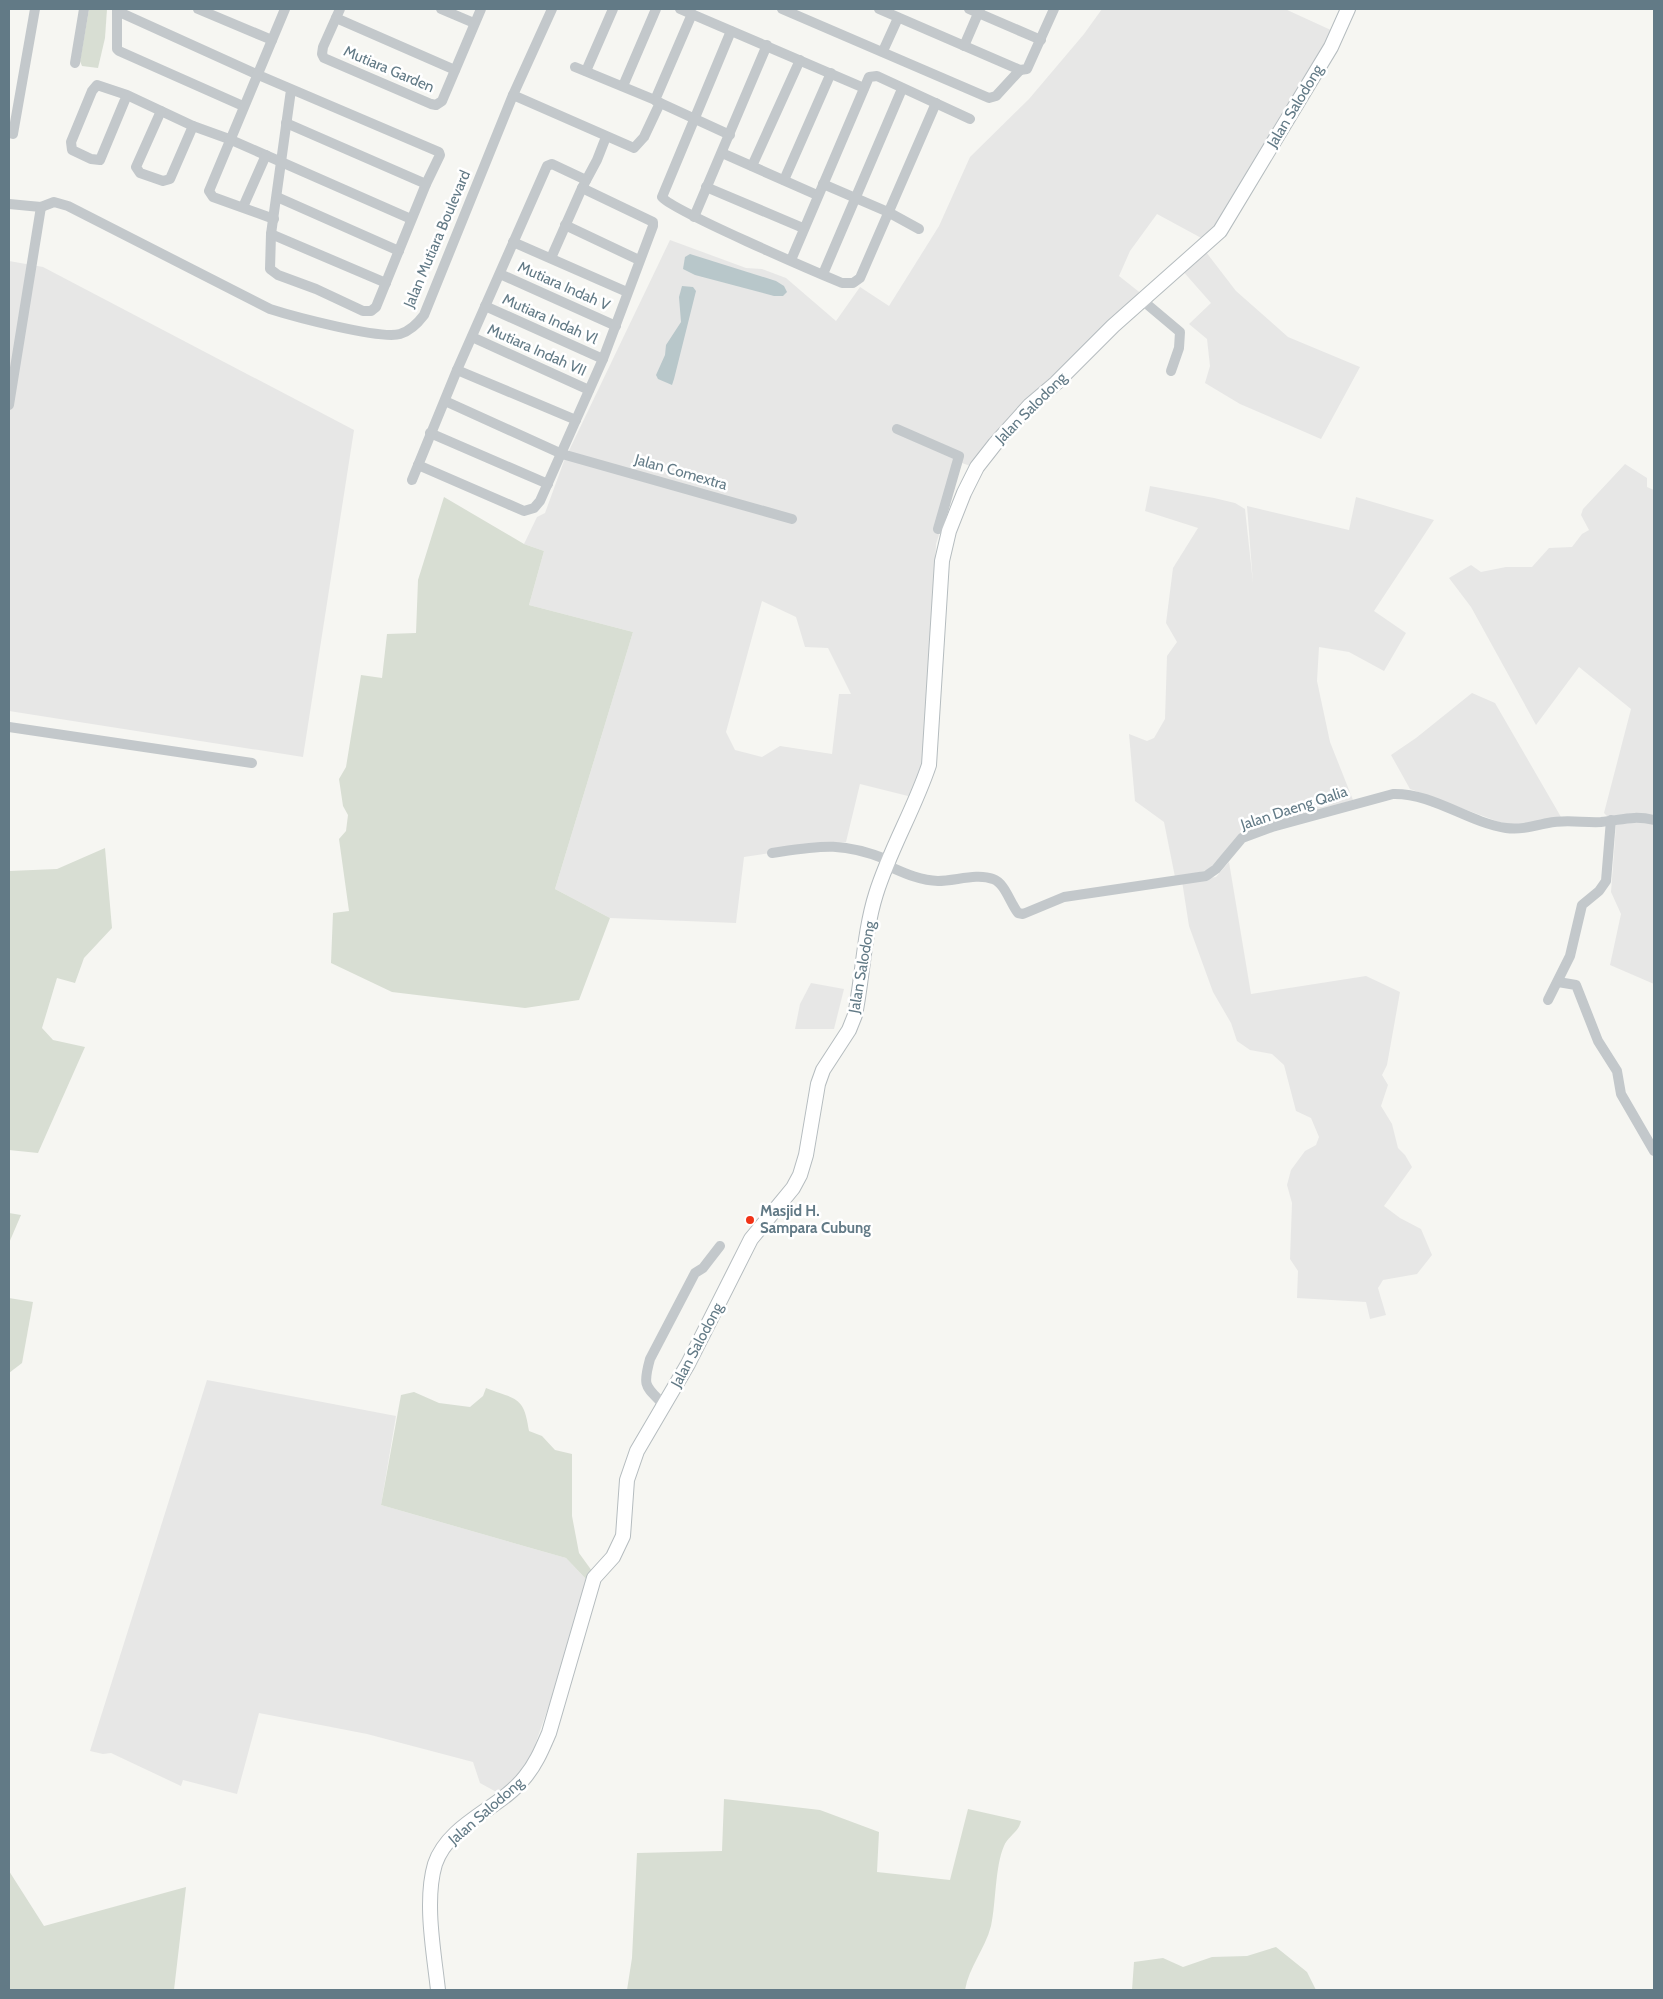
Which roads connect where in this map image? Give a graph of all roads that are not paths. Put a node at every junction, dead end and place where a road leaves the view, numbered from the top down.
1 (34, 9) edge
2 (84, 9) edge
3 (198, 9) edge
4 (284, 9) edge
5 (441, 9) edge
6 (481, 9) edge
7 (552, 9) edge
8 (613, 9) edge
9 (656, 9) edge
10 (680, 9) edge
11 (784, 9) edge
12 (879, 9) edge
13 (1054, 9) edge
14 (1348, 9) edge
15 (117, 10) edge
16 (976, 10) edge
17 (338, 13) edge
18 (692, 14) junction
19 (898, 18) junction
20 (474, 24) junction
21 (731, 31) junction
22 (272, 40) junction
23 (1041, 40) junction
24 (767, 45) junction
25 (964, 46) junction
26 (884, 51) junction
27 (800, 60) junction
28 (75, 63) dead end
29 (575, 67) dead end
30 (455, 70) junction
31 (1020, 70) junction
32 (586, 71) junction
33 (831, 73) junction
34 (256, 74) junction
35 (623, 86) junction
36 (864, 88) junction
37 (902, 88) junction
38 (291, 90) junction
39 (127, 95) junction
40 (513, 95) junction
41 (657, 101) junction
42 (936, 103) junction
43 (243, 106) junction
44 (162, 111) junction
45 (695, 118) junction
46 (970, 119) dead end
47 (286, 123) junction
48 (193, 126) junction
49 (11, 133) edge
50 (730, 135) junction
51 (606, 137) junction
52 (229, 139) junction
53 (722, 153) junction
54 (266, 154) junction
55 (282, 162) junction
56 (752, 166) junction
57 (784, 180) junction
58 (426, 184) junction
59 (584, 184) junction
60 (823, 184) junction
61 (706, 187) junction
62 (817, 195) junction
63 (277, 198) junction
64 (856, 198) junction
65 (9, 204) edge
66 (41, 207) junction
67 (242, 207) junction
68 (888, 212) junction
69 (694, 216) junction
70 (274, 219) junction
71 (411, 219) junction
72 (566, 224) junction
73 (803, 228) junction
74 (919, 229) dead end
75 (272, 234) junction
76 (513, 242) junction
77 (399, 251) junction
78 (551, 258) junction
79 (639, 260) junction
80 (791, 260) junction
81 (500, 274) junction
82 (823, 274) junction
83 (386, 283) junction
84 (627, 292) junction
85 (1142, 300) junction
86 (485, 306) junction
87 (616, 326) junction
88 (472, 337) junction
89 (603, 359) junction
90 (457, 370) junction
91 (1171, 371) dead end
92 (589, 390) junction
93 (445, 402) junction
94 (9, 404) edge
95 (576, 420) junction
96 (897, 429) dead end
97 (430, 433) junction
98 (562, 454) junction
99 (418, 465) junction
100 (412, 480) dead end
101 (548, 484) junction
102 (792, 519) dead end
103 (938, 530) dead end
104 (9, 727) edge
105 (252, 764) dead end
106 (1611, 820) junction
107 (1654, 820) edge
108 (772, 853) dead end
109 (887, 862) junction
110 (1558, 982) junction
111 (1548, 1000) dead end
112 (1654, 1151) edge
113 (720, 1246) dead end
114 (664, 1405) junction
115 (438, 1990) edge

1 - 49 street
2 - 28 street
3 - 22 street
4 - 22 street
5 - 20 street
6 - 20 street
7 - 40 street, Jalan Mutiara Boulevard
8 - 32 street
9 - 35 street
10 - 18 street
11 - 26 street
12 - 19 street
13 - 23 street
14 - 85 street, Jalan Salodong
15 - 34 street
15 - 43 street
16 - 23 street
16 - 25 street
17 - 30 street, Mutiara Garden
17 - 30 street, Mutiara Garden
18 - 21 street
18 - 41 street
19 - 25 street
19 - 26 street
20 - 30 street
21 - 24 street
21 - 45 street
22 - 34 street
23 - 31 street
24 - 27 street
24 - 50 street
25 - 31 street
26 - 31 street
27 - 33 street
27 - 56 street
29 - 32 street
32 - 35 street
33 - 36 street
33 - 57 street
34 - 38 street
34 - 43 street
35 - 41 street
36 - 37 street
36 - 60 street
37 - 42 street
37 - 64 street
38 - 47 street
38 - 58 street
39 - 39 street
39 - 44 street
40 - 51 street
40 - 66 street, Jalan Mutiara Boulevard
41 - 45 street
41 - 51 street
42 - 46 street
42 - 68 street
43 - 52 street
44 - 48 street
44 - 48 street
45 - 50 street
45 - 69 street
47 - 55 street
47 - 58 street
48 - 52 street
50 - 53 street
51 - 59 street
52 - 54 street
52 - 67 street
53 - 56 street
53 - 61 street
54 - 55 street
54 - 67 street
55 - 63 street
55 - 71 street
56 - 57 street
57 - 62 street
58 - 71 street
59 - 72 street
59 - 76 street
59 - 79 street
60 - 62 street
60 - 64 street
61 - 69 street
61 - 73 street
62 - 73 street
63 - 70 street
63 - 77 street
64 - 68 street
64 - 82 street
65 - 66 street, Jalan Mutiara Boulevard
66 - 94 street
67 - 70 street
68 - 74 street
68 - 82 street
69 - 80 street
70 - 75 street
71 - 77 street
72 - 78 street
72 - 79 street
73 - 80 street
75 - 83 street
75 - 83 street
76 - 78 street
76 - 81 street
77 - 83 street
78 - 84 street
79 - 84 street
80 - 82 street
81 - 86 street
81 - 87 street, Mutiara Indah V
84 - 87 street
85 - 91 street
85 - 109 street, Jalan Salodong
86 - 88 street
86 - 89 street, Mutiara Indah Vl
87 - 89 street
88 - 90 street
88 - 92 street, Mutiara Indah VII
89 - 92 street
90 - 93 street
90 - 95 street
92 - 95 street
93 - 97 street
93 - 98 street, Jalan Comextra
95 - 98 street
96 - 103 street
97 - 99 street
97 - 101 street
98 - 101 street
98 - 102 street, Jalan Comextra
99 - 100 street
99 - 101 street
104 - 105 street
106 - 107 street, Jalan Daeng Qalia
106 - 109 street, Jalan Daeng Qalia
106 - 110 street
108 - 109 street
109 - 114 street, Jalan Salodong
110 - 111 street
110 - 112 street
113 - 114 street
114 - 115 street, Jalan Salodong

